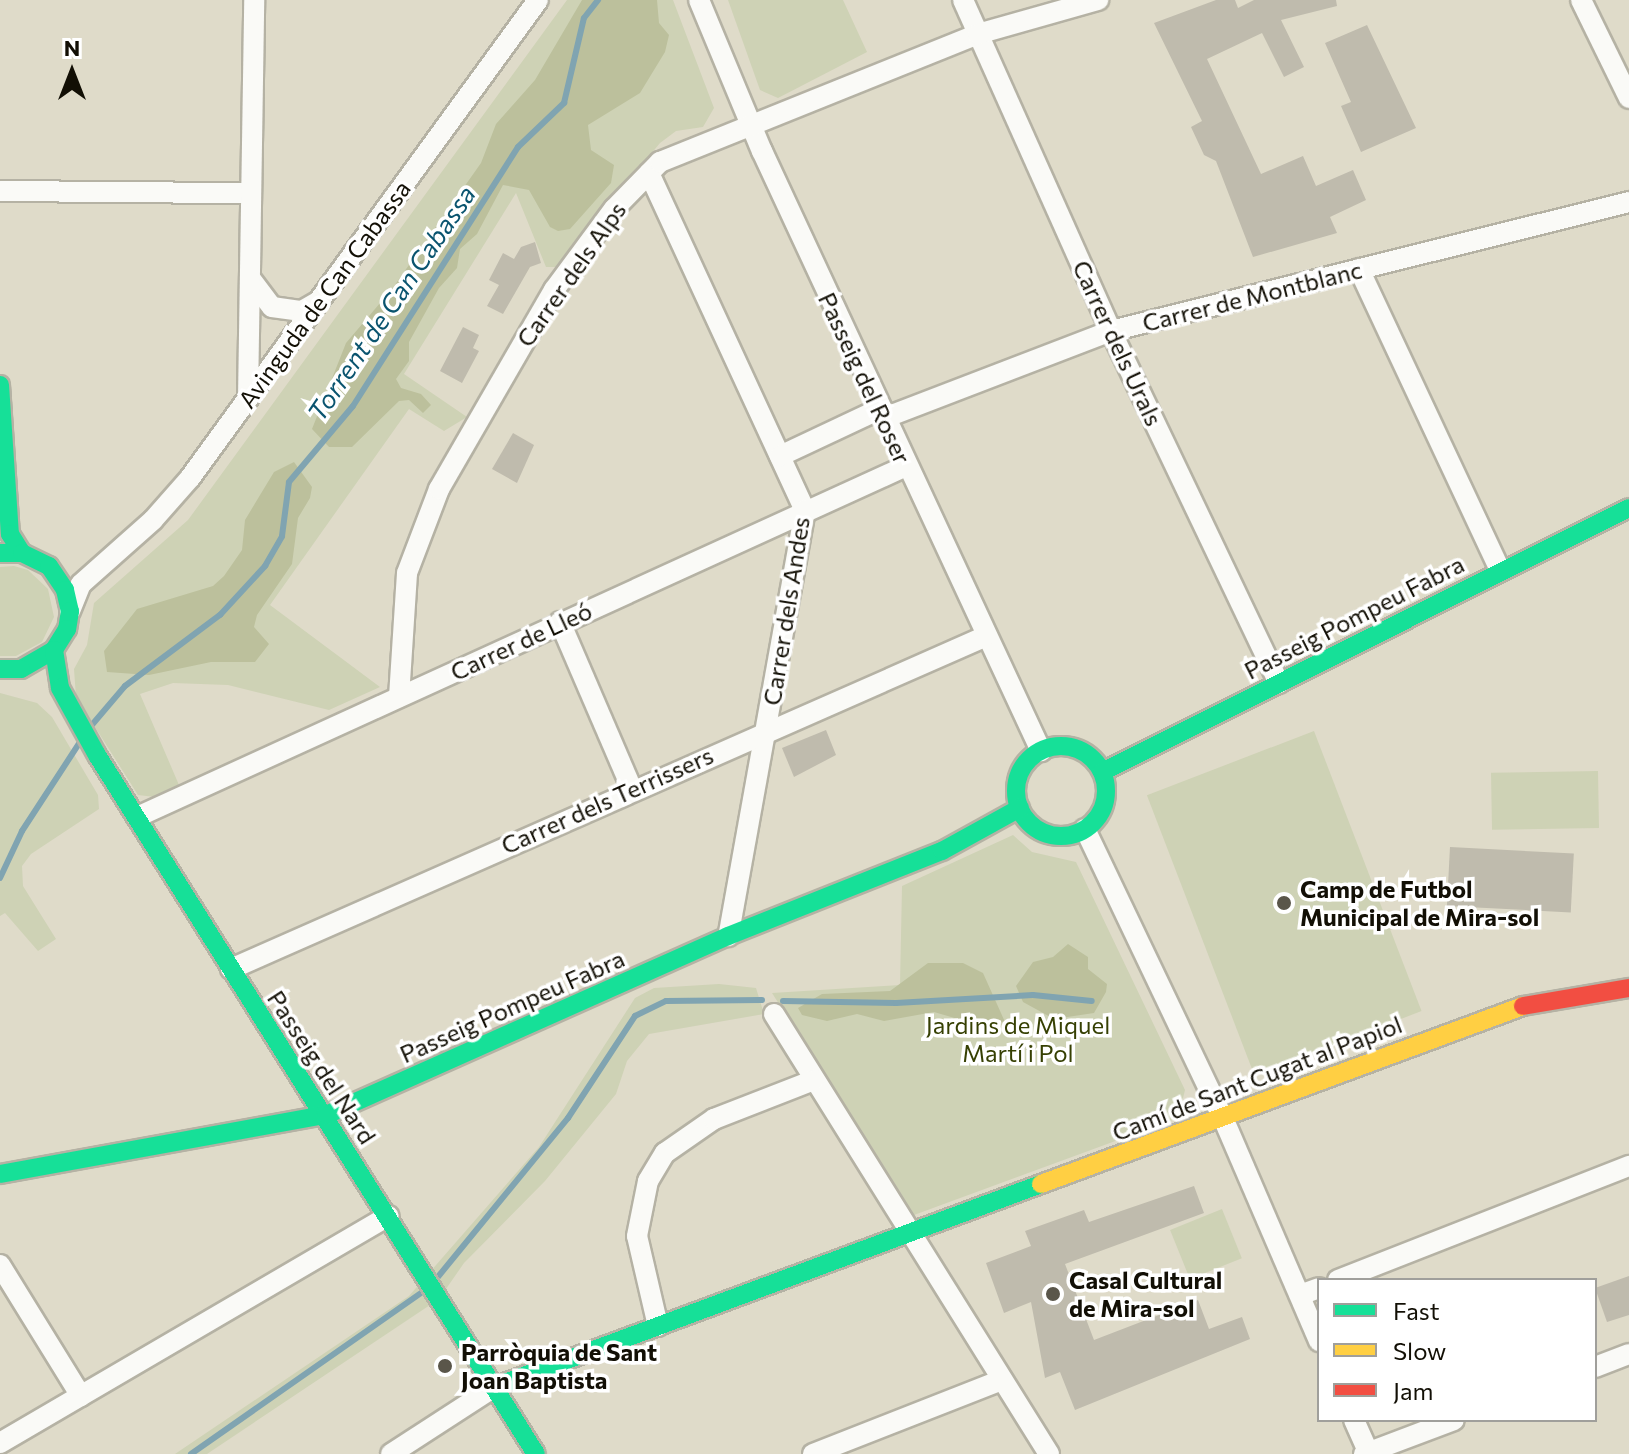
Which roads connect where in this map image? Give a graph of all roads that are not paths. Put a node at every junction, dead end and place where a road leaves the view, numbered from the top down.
1 (254, 0) edge
2 (538, 0) edge
3 (699, 0) edge
4 (963, 0) edge
5 (1098, 0) edge
6 (1581, 0) edge
7 (978, 34) junction
8 (1629, 98) edge
9 (750, 125) junction
10 (649, 173) junction
11 (0, 191) edge
12 (251, 193) junction
13 (1629, 202) edge
14 (1359, 269) junction
15 (250, 278) junction
16 (319, 301) junction
17 (1111, 331) junction
18 (0, 385) edge
19 (248, 398) junction
20 (882, 414) junction
21 (780, 456) junction
22 (906, 466) junction
23 (1629, 508) edge
24 (805, 510) junction
25 (0, 553) edge
26 (22, 553) junction
27 (49, 566) junction
28 (1500, 570) junction
29 (93, 573) junction
30 (70, 611) junction
31 (560, 622) junction
32 (984, 637) junction
33 (54, 650) junction
34 (0, 669) edge
35 (21, 669) junction
36 (1279, 683) junction
37 (399, 697) junction
38 (68, 707) junction
39 (767, 728) junction
40 (1041, 751) junction
41 (1102, 772) junction
42 (632, 789) junction
43 (1020, 808) junction
44 (137, 817) junction
45 (1085, 829) junction
46 (728, 936) junction
47 (231, 969) junction
48 (1629, 988) edge
49 (774, 1014) dead end
50 (814, 1080) junction
51 (326, 1115) junction
52 (1223, 1118) junction
53 (1629, 1166) edge
54 (0, 1174) edge
55 (388, 1216) junction
56 (908, 1234) junction
57 (0, 1265) edge
58 (1343, 1278) edge
59 (1309, 1291) edge
60 (658, 1326) junction
61 (1317, 1331) edge
62 (1629, 1354) edge
63 (1597, 1366) edge
64 (1002, 1380) junction
65 (494, 1387) junction
66 (81, 1396) junction
67 (1355, 1422) edge
68 (1449, 1422) edge
69 (0, 1443) edge
70 (391, 1454) edge
71 (536, 1454) edge
72 (813, 1454) edge
73 (1049, 1454) edge
74 (1367, 1454) edge

1 - 12 street
2 - 16 street, Avinguda de Can Cabassa
3 - 9 street, Passeig del Roser
4 - 7 street, Carrer dels Urals
5 - 7 street, Carrer dels Alps
6 - 8 street
7 - 9 street, Carrer dels Alps
7 - 17 street, Carrer dels Urals
9 - 10 street, Carrer dels Alps
9 - 20 street, Passeig del Roser
10 - 21 street, Carrer dels Andes
10 - 37 street, Carrer dels Alps
11 - 12 street
12 - 15 street
13 - 14 street, Carrer de Montblanc
14 - 17 street, Carrer de Montblanc
14 - 28 street
15 - 16 street
15 - 19 street
16 - 19 street, Avinguda de Can Cabassa
17 - 20 street, Carrer de Montblanc
17 - 36 street, Carrer dels Urals
18 - 26 street
19 - 29 street, Avinguda de Can Cabassa
20 - 21 street, Carrer de Montblanc
20 - 22 street, Passeig del Roser
21 - 24 street, Carrer dels Andes
22 - 24 street, Carrer de Lleó
22 - 32 street, Passeig del Roser
23 - 28 street, Passeig Pompeu Fabra
24 - 31 street, Carrer de Lleó
24 - 39 street, Carrer dels Andes
25 - 26 street
26 - 27 street
27 - 29 street
27 - 30 street
28 - 36 street, Passeig Pompeu Fabra
29 - 30 street, Avinguda de Can Cabassa
30 - 33 street
31 - 37 street, Carrer de Lleó
31 - 42 street
32 - 39 street, Carrer dels Terrissers
32 - 40 street, Passeig del Roser
33 - 35 street
33 - 38 street, Passeig del Nard
34 - 35 street
35 - 38 street, Passeig del Nard
36 - 41 street, Passeig Pompeu Fabra
37 - 44 street, Carrer de Lleó
38 - 44 street, Passeig del Nard
39 - 42 street, Carrer dels Terrissers
39 - 46 street, Carrer dels Andes
40 - 41 street
40 - 43 street
41 - 45 street
42 - 47 street, Carrer dels Terrissers
43 - 45 street
43 - 46 street, Passeig Pompeu Fabra
44 - 47 street, Passeig del Nard
45 - 52 street
46 - 51 street, Passeig Pompeu Fabra
47 - 51 street, Passeig del Nard
48 - 52 street, Camí de Sant Cugat al Papiol
49 - 50 street
50 - 56 street
50 - 60 street
51 - 54 street, Passeig Pompeu Fabra
51 - 55 street, Passeig del Nard
52 - 56 street, Camí de Sant Cugat al Papiol
52 - 59 street
53 - 58 street
55 - 65 street, Passeig del Nard
55 - 66 street
56 - 60 street, Camí de Sant Cugat al Papiol
56 - 64 street
57 - 66 street
59 - 61 street
60 - 65 street, Camí de Sant Cugat al Papiol
62 - 63 street
64 - 72 street
64 - 73 street
65 - 70 street
65 - 71 street, Passeig del Nard
66 - 69 street
67 - 74 street
68 - 74 street

